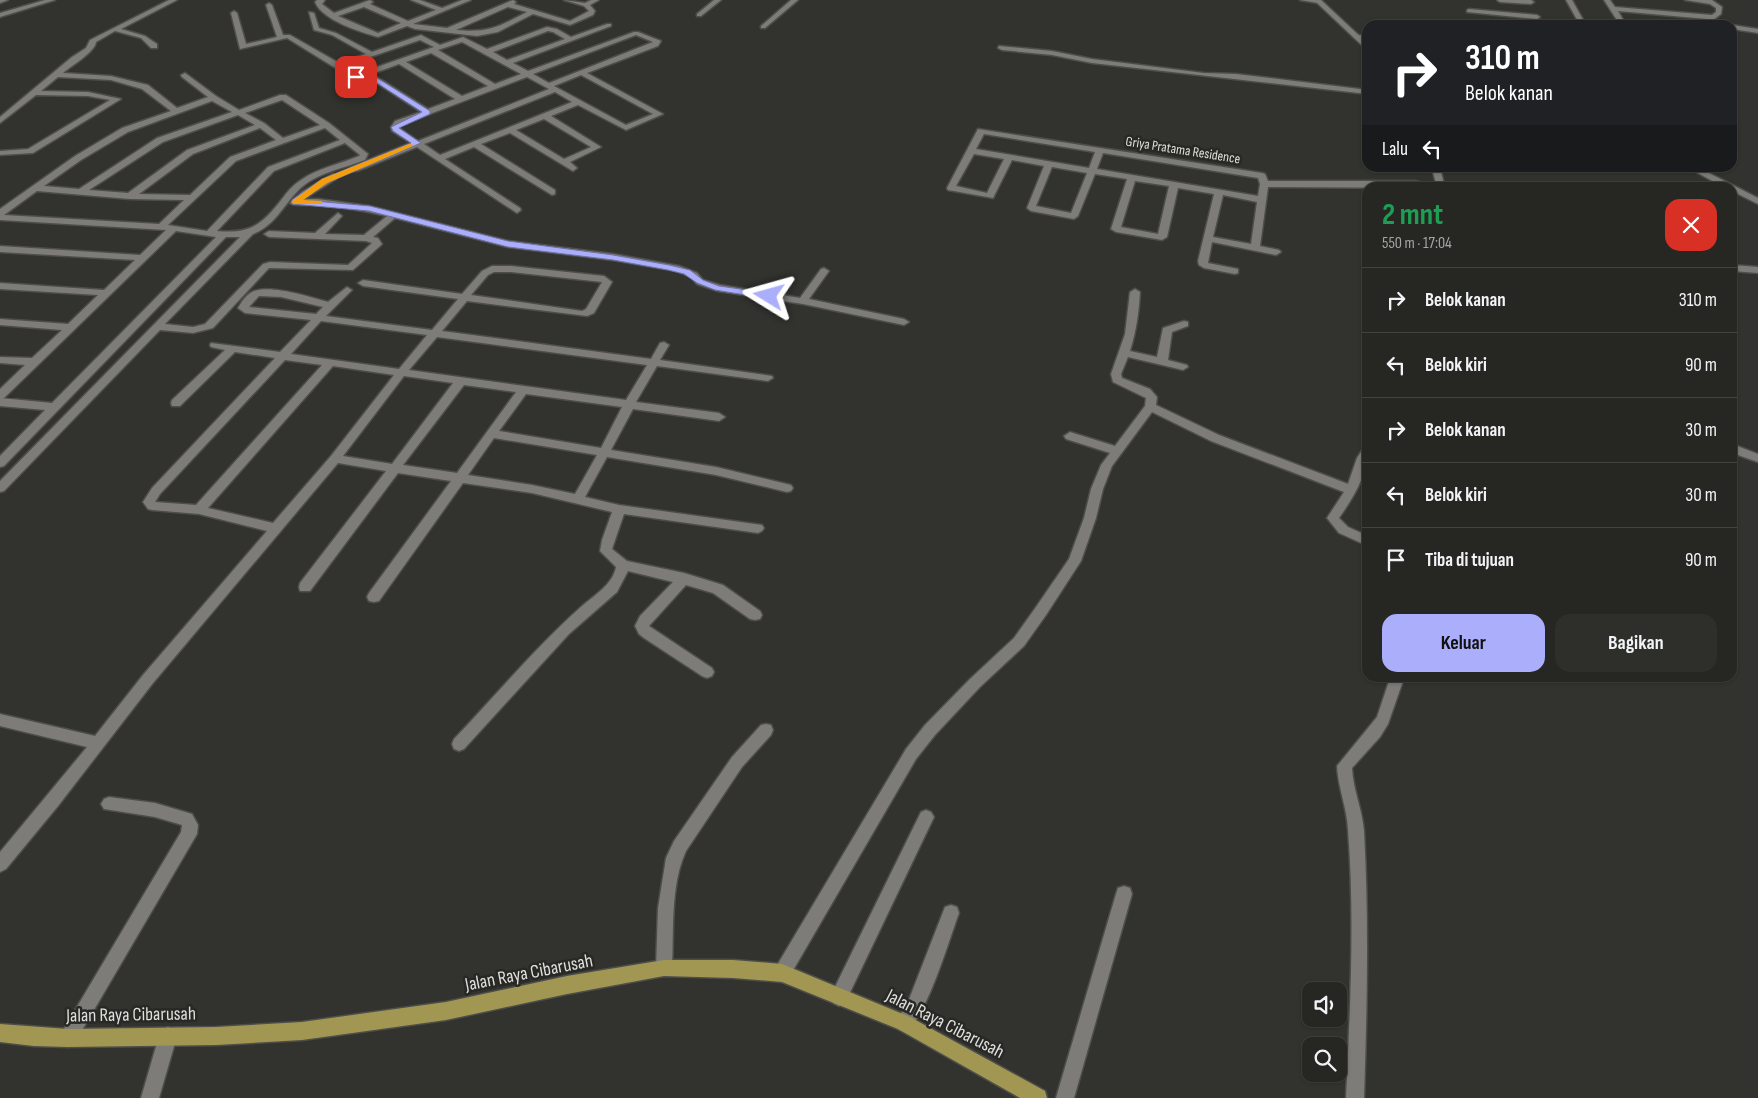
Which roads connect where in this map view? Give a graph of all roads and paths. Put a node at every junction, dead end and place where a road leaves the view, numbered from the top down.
1 (5, 0) edge
2 (52, 0) edge
3 (174, 0) edge
4 (322, 0) edge
5 (375, 0) edge
6 (414, 0) edge
7 (439, 0) edge
8 (468, 0) edge
9 (517, 0) edge
10 (567, 0) edge
11 (596, 0) edge
12 (718, 0) edge
13 (795, 0) edge
14 (1303, 0) edge
15 (1308, 0) edge
16 (1317, 0) edge
17 (1500, 0) edge
18 (1569, 0) edge
19 (1607, 0) edge
20 (1688, 0) edge
21 (0, 1) edge
22 (1530, 1) edge
23 (1712, 2) junction
24 (1724, 2) dead end
25 (364, 4) junction
26 (506, 4) junction
27 (269, 5) dead end
28 (586, 5) junction
29 (453, 6) junction
30 (1613, 9) junction
31 (442, 10) junction
32 (1469, 11) dead end
33 (234, 13) dead end
34 (311, 13) dead end
35 (531, 13) junction
36 (0, 15) edge
37 (699, 15) dead end
38 (333, 16) junction
39 (1538, 17) junction
40 (1540, 20) edge
41 (1579, 20) edge
42 (1620, 20) edge
43 (1700, 20) edge
44 (1709, 20) edge
45 (408, 24) junction
46 (609, 26) dead end
47 (763, 27) dead end
48 (1737, 28) edge
49 (115, 29) junction
50 (448, 31) junction
51 (1758, 31) edge
52 (280, 38) junction
53 (1357, 38) junction
54 (1362, 38) edge
55 (571, 40) junction
56 (1362, 43) edge
57 (154, 46) dead end
58 (1002, 48) dead end
59 (435, 49) junction
60 (487, 52) junction
61 (371, 54) junction
62 (399, 61) junction
63 (508, 63) junction
64 (338, 66) junction
65 (366, 73) junction
66 (582, 73) junction
67 (527, 74) junction
68 (58, 75) junction
69 (185, 75) dead end
70 (356, 77) junction
71 (342, 82) dead end
72 (141, 86) junction
73 (494, 87) junction
74 (551, 88) junction
75 (133, 90) dead end
76 (1362, 91) edge
77 (35, 93) junction
78 (125, 94) dead end
79 (213, 98) junction
80 (117, 99) junction
81 (461, 99) junction
82 (579, 102) junction
83 (176, 111) junction
84 (238, 112) junction
85 (427, 112) junction
86 (545, 116) junction
87 (0, 121) edge
88 (261, 125) junction
89 (326, 125) junction
90 (510, 130) junction
91 (346, 140) junction
92 (282, 141) junction
93 (417, 143) junction
94 (475, 144) junction
95 (1100, 150) junction
96 (971, 151) junction
97 (0, 153) edge
98 (1009, 157) junction
99 (439, 158) junction
100 (564, 162) junction
101 (1049, 164) junction
102 (573, 168) dead end
103 (1090, 171) junction
104 (1702, 172) edge
105 (1132, 178) junction
106 (1263, 180) junction
107 (1721, 182) edge
108 (1362, 184) edge
109 (1174, 185) junction
110 (34, 188) junction
111 (1737, 190) edge
112 (82, 191) junction
113 (552, 192) dead end
114 (1219, 192) junction
115 (130, 196) junction
116 (192, 198) junction
117 (1262, 200) junction
118 (1758, 201) edge
119 (295, 202) junction
120 (517, 210) dead end
121 (0, 215) edge
122 (394, 215) junction
123 (338, 216) dead end
124 (160, 228) junction
125 (173, 229) junction
126 (210, 233) junction
127 (224, 234) junction
128 (248, 234) junction
129 (269, 234) junction
130 (318, 235) junction
131 (366, 238) junction
132 (1208, 239) junction
133 (1255, 248) junction
134 (0, 249) edge
135 (1276, 252) dead end
136 (142, 258) junction
137 (1737, 268) edge
138 (1758, 270) edge
139 (1235, 271) dead end
140 (824, 272) dead end
141 (363, 283) dead end
142 (0, 286) edge
143 (347, 290) dead end
144 (1135, 292) dead end
145 (106, 293) junction
146 (465, 298) junction
147 (803, 301) junction
148 (330, 306) junction
149 (321, 318) junction
150 (0, 322) edge
151 (904, 322) dead end
152 (1184, 324) dead end
153 (70, 327) junction
154 (158, 327) junction
155 (436, 334) junction
156 (215, 345) dead end
157 (664, 345) dead end
158 (234, 348) junction
159 (1125, 353) junction
160 (282, 356) junction
161 (0, 360) edge
162 (34, 362) junction
163 (1162, 362) junction
164 (330, 363) junction
165 (654, 364) junction
166 (1183, 367) dead end
167 (401, 373) junction
168 (768, 378) dead end
169 (460, 381) junction
170 (523, 390) junction
171 (0, 395) edge
172 (0, 402) edge
173 (176, 403) dead end
174 (629, 404) junction
175 (56, 407) junction
176 (1150, 408) junction
177 (719, 417) dead end
178 (492, 434) junction
179 (1070, 436) dead end
180 (1737, 450) edge
181 (1117, 451) junction
182 (604, 453) junction
183 (336, 458) junction
184 (1758, 458) edge
185 (1362, 461) edge
186 (0, 463) edge
187 (393, 468) junction
188 (461, 479) junction
189 (0, 488) edge
190 (787, 488) dead end
191 (1352, 490) junction
192 (578, 499) junction
193 (619, 509) junction
194 (199, 510) junction
195 (275, 528) junction
196 (758, 528) dead end
197 (1362, 539) edge
198 (623, 564) junction
199 (684, 578) junction
200 (305, 586) dead end
201 (374, 597) dead end
202 (755, 615) dead end
203 (707, 672) dead end
204 (1396, 682) edge
205 (0, 720) edge
206 (766, 730) dead end
207 (99, 743) junction
208 (459, 744) dead end
209 (109, 804) dead end
210 (926, 817) dead end
211 (0, 864) edge
212 (1124, 894) dead end
213 (951, 913) dead end
214 (664, 968) junction
215 (782, 973) junction
216 (839, 997) junction
217 (904, 1023) junction
218 (0, 1033) edge
219 (168, 1036) junction
220 (68, 1038) junction
221 (150, 1098) edge
222 (1038, 1098) edge
223 (1065, 1098) edge
224 (1355, 1098) edge

1 - 21 street
2 - 36 street
3 - 49 street
4 - 38 street
5 - 25 street
6 - 31 street
7 - 29 street
8 - 29 street
9 - 26 street
10 - 28 street
11 - 28 street
12 - 37 street
13 - 47 street
14 - 15 street
15 - 16 street
16 - 53 street
17 - 22 street
18 - 41 street
19 - 30 street
20 - 23 street
22 - 39 street
23 - 24 street
23 - 44 street
25 - 38 street
25 - 45 street
26 - 35 street
26 - 50 street
27 - 52 street
28 - 35 street
29 - 31 street
30 - 42 street
30 - 43 street
31 - 45 street
32 - 39 street
33 - 52 street
34 - 61 street
35 - 50 street
38 - 45 street
39 - 40 street
45 - 50 street
46 - 55 street
48 - 51 street
49 - 57 street
49 - 68 street
52 - 64 street
53 - 54 street
53 - 56 street
55 - 60 street
55 - 63 street
58 - 76 street
59 - 60 street
59 - 61 street
59 - 62 street
59 - 73 street
60 - 63 street
61 - 64 street
62 - 65 street
62 - 81 street
63 - 67 street
64 - 70 street
65 - 70 street
65 - 85 street
66 - 67 street
66 - 74 street
66 - 82 street
67 - 73 street
67 - 74 street
68 - 72 street
68 - 77 street
69 - 79 street
70 - 71 street
72 - 75 street
72 - 83 street
73 - 81 street
74 - 82 street
74 - 93 street
77 - 80 street
77 - 87 street
78 - 80 street
79 - 83 street
79 - 84 street
80 - 97 street
81 - 85 street
82 - 86 street
83 - 110 street
84 - 88 street
84 - 89 street
84 - 112 street
85 - 93 street
86 - 90 street
86 - 100 street
88 - 92 street
88 - 115 street
89 - 91 street
89 - 92 street
90 - 94 street
90 - 100 street
91 - 126 street
91 - 128 street
92 - 116 street
93 - 99 street
93 - 119 street
94 - 99 street
94 - 113 street
95 - 96 street, Griya Pratama Residence
95 - 103 street
95 - 106 street, Griya Pratama Residence
96 - 98 street
96 - 98 street
98 - 101 street
99 - 120 street
100 - 102 street
101 - 103 street
101 - 103 street
103 - 105 street
104 - 107 street
105 - 109 street
105 - 109 street
106 - 108 street, Griya Pratama Residence
106 - 117 street
109 - 114 street
110 - 112 street
110 - 121 street
111 - 118 street
112 - 115 street
114 - 117 street
114 - 132 street
115 - 116 street
116 - 124 street
117 - 133 street
119 - 122 street
119 - 129 street
121 - 124 street
122 - 131 street
122 - 147 street
123 - 130 street
124 - 125 street
125 - 126 street
125 - 136 street
126 - 127 street
127 - 128 street
127 - 175 street
128 - 129 street
128 - 154 street
129 - 130 street
130 - 131 street
131 - 154 street
132 - 133 street
132 - 139 street
133 - 135 street
134 - 136 street
136 - 145 street
137 - 138 street
140 - 147 street
141 - 146 street
142 - 145 street
143 - 148 street
144 - 159 street
145 - 153 street
146 - 146 street
146 - 155 street
147 - 151 street
148 - 149 street
148 - 149 street
149 - 155 street
149 - 160 street
150 - 153 street
152 - 163 street
153 - 162 street
154 - 189 street
155 - 165 street
155 - 167 street
156 - 158 street
157 - 165 street
158 - 160 street
158 - 173 street
159 - 163 street
159 - 176 street
160 - 164 street
160 - 194 street
161 - 162 street
162 - 171 street
163 - 166 street
164 - 167 street
164 - 194 street
165 - 168 street
165 - 174 street
167 - 169 street
167 - 183 street
169 - 170 street
169 - 187 street
170 - 174 street
170 - 178 street
172 - 175 street
174 - 177 street
174 - 182 street
175 - 186 street
176 - 181 street
176 - 191 street
178 - 182 street
178 - 188 street
179 - 181 street
180 - 184 street
181 - 215 street
182 - 190 street
182 - 192 street
183 - 187 street
183 - 195 street
185 - 191 street
187 - 188 street
187 - 200 street
188 - 192 street
188 - 201 street
191 - 197 street
192 - 193 street
193 - 196 street
193 - 198 street
194 - 195 street
195 - 207 street
198 - 199 street
198 - 208 street
199 - 202 street
199 - 203 street
204 - 224 street
205 - 207 street
206 - 214 street
207 - 211 street
209 - 220 street
210 - 216 street
212 - 223 street
213 - 217 street
214 - 215 main road, Jalan Raya Cibarusah
214 - 219 main road, Jalan Raya Cibarusah
215 - 216 main road, Jalan Raya Cibarusah
216 - 217 main road, Jalan Raya Cibarusah
217 - 222 main road, Jalan Raya Cibarusah
218 - 220 main road, Jalan Raya Cibarusah
219 - 220 main road, Jalan Raya Cibarusah
219 - 221 street

